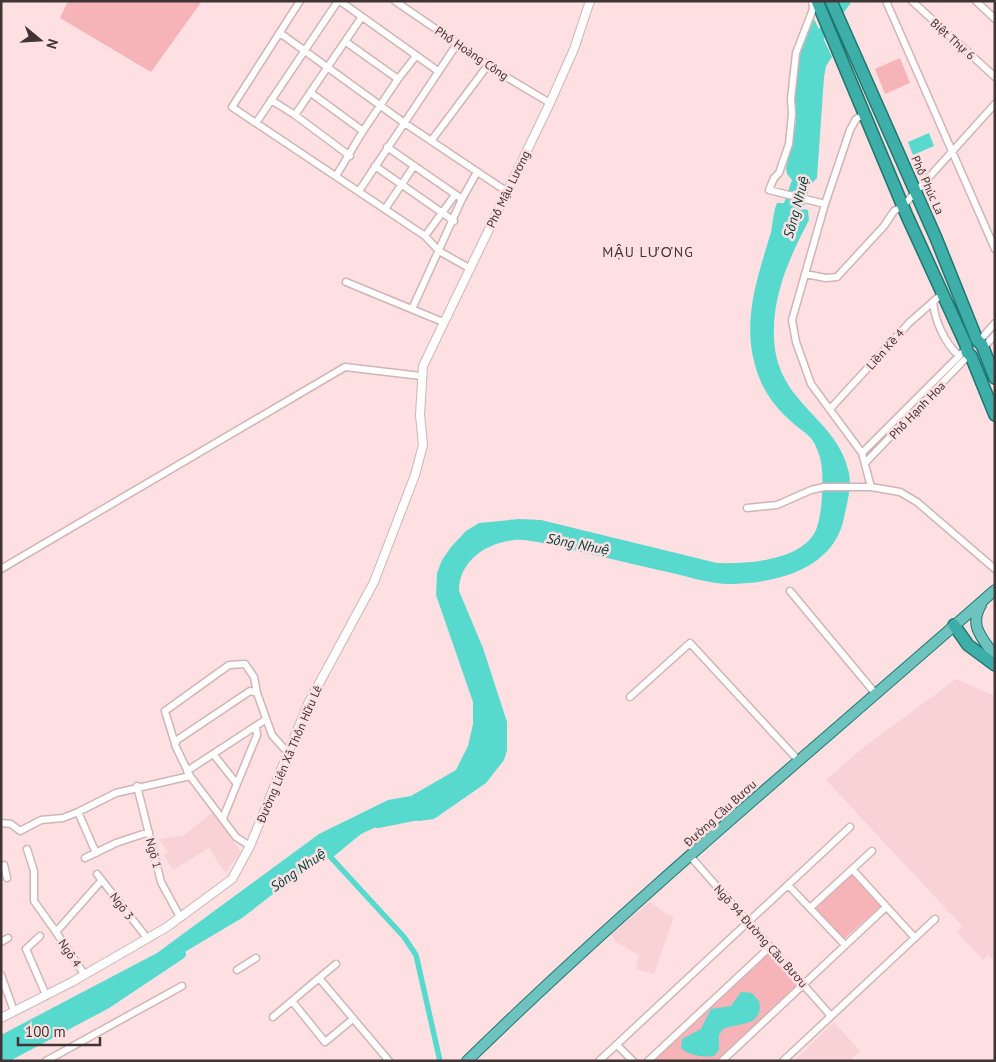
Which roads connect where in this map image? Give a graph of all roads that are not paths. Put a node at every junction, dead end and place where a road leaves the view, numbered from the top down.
1 (300, 1) edge
2 (339, 1) edge
3 (395, 1) edge
4 (590, 1) edge
5 (812, 1) edge
6 (817, 1) edge
7 (831, 1) edge
8 (886, 1) edge
9 (912, 1) edge
10 (976, 1) edge
11 (361, 18) junction
12 (995, 19) edge
13 (280, 33) junction
14 (346, 42) junction
15 (457, 44) junction
16 (304, 50) junction
17 (416, 56) junction
18 (488, 65) junction
19 (329, 67) junction
20 (438, 71) junction
21 (995, 77) edge
22 (398, 79) junction
23 (311, 93) junction
24 (271, 100) junction
25 (550, 103) junction
26 (381, 104) junction
27 (995, 104) edge
28 (865, 114) junction
29 (295, 115) junction
30 (404, 122) junction
31 (256, 123) junction
32 (363, 131) junction
33 (432, 141) junction
34 (387, 147) junction
35 (951, 151) junction
36 (350, 156) junction
37 (375, 166) junction
38 (414, 166) junction
39 (477, 172) junction
40 (336, 176) junction
41 (401, 184) junction
42 (360, 191) junction
43 (506, 191) junction
44 (916, 191) junction
45 (455, 194) junction
46 (462, 199) junction
47 (825, 204) junction
48 (903, 206) junction
49 (386, 209) junction
50 (442, 213) junction
51 (454, 221) junction
52 (425, 236) junction
53 (995, 249) edge
54 (439, 251) junction
55 (469, 268) junction
56 (805, 274) junction
57 (346, 282) dead end
58 (943, 293) junction
59 (933, 302) junction
60 (412, 309) junction
61 (443, 322) junction
62 (995, 324) edge
63 (995, 334) edge
64 (973, 349) junction
65 (421, 376) junction
66 (995, 378) edge
67 (830, 409) junction
68 (995, 415) edge
69 (862, 454) junction
70 (865, 463) junction
71 (871, 487) junction
72 (747, 508) dead end
73 (1, 569) edge
74 (995, 569) edge
75 (995, 590) edge
76 (790, 591) dead end
77 (985, 598) junction
78 (954, 625) junction
79 (995, 657) edge
80 (995, 665) edge
81 (257, 693) junction
82 (875, 693) junction
83 (630, 698) dead end
84 (265, 720) junction
85 (256, 727) junction
86 (175, 745) junction
87 (288, 753) junction
88 (214, 755) junction
89 (798, 760) junction
90 (188, 773) junction
91 (237, 784) junction
92 (137, 786) junction
93 (78, 812) junction
94 (223, 818) junction
95 (1, 823) edge
96 (850, 827) dead end
97 (149, 832) junction
98 (250, 846) junction
99 (27, 849) dead end
100 (872, 850) dead end
101 (96, 853) junction
102 (690, 856) junction
103 (86, 858) dead end
104 (1, 866) edge
105 (852, 869) junction
106 (97, 874) dead end
107 (7, 878) dead end
108 (102, 880) junction
109 (788, 885) junction
110 (886, 907) junction
111 (810, 908) junction
112 (180, 917) junction
113 (935, 919) dead end
114 (748, 922) junction
115 (56, 932) junction
116 (40, 936) dead end
117 (8, 938) dead end
118 (147, 938) junction
119 (915, 938) junction
120 (1, 942) edge
121 (845, 945) junction
122 (770, 947) junction
123 (256, 958) dead end
124 (336, 964) dead end
125 (238, 970) dead end
126 (84, 974) junction
127 (1, 975) edge
128 (319, 978) junction
129 (803, 984) junction
130 (182, 986) dead end
131 (46, 995) junction
132 (292, 1001) junction
133 (14, 1011) junction
134 (831, 1016) junction
135 (272, 1017) dead end
136 (1, 1018) edge
137 (353, 1020) junction
138 (617, 1044) junction
139 (46, 1061) edge
140 (389, 1061) edge
141 (467, 1061) edge
142 (599, 1061) edge
143 (633, 1061) edge
144 (648, 1061) edge
145 (722, 1061) edge
146 (783, 1061) edge

1 - 13 street
2 - 11 street
2 - 16 street
3 - 15 street, Phố Hoàng Công
4 - 25 street, Phố Mậu Lương
5 - 47 street
6 - 28 highway, Phố Phúc La
7 - 44 highway, Phố Phúc La
8 - 35 street
9 - 21 street, Biệt Thự 6
10 - 12 street
11 - 14 street
11 - 17 street
13 - 16 street
13 - 31 street
14 - 19 street
14 - 22 street
15 - 18 street, Phố Hoàng Công
15 - 20 street
16 - 19 street
16 - 24 street
17 - 20 street
17 - 22 street
18 - 25 street, Phố Hoàng Công
18 - 33 street
19 - 23 street
19 - 26 street
20 - 30 street
22 - 26 street
23 - 29 street
23 - 32 street
24 - 29 street
24 - 31 street
25 - 43 street, Phố Mậu Lương
26 - 30 street
26 - 32 street
27 - 35 street
28 - 47 street
28 - 48 highway, Phố Phúc La
29 - 36 street
30 - 33 street
30 - 34 street
31 - 40 street
32 - 36 street
33 - 39 street
34 - 37 street
34 - 38 street
35 - 44 street
35 - 53 street
36 - 40 street
37 - 41 street
37 - 42 street
38 - 41 street
38 - 45 street
39 - 43 street
39 - 46 street
40 - 42 street
41 - 49 street
41 - 50 street
42 - 49 street
43 - 55 street, Phố Mậu Lương
44 - 48 street
44 - 64 highway, Phố Phúc La
45 - 46 street
45 - 50 street
46 - 51 street
47 - 56 street
48 - 56 street
48 - 58 highway, Phố Phúc La
49 - 52 street
50 - 51 street
50 - 52 street
51 - 54 street
52 - 54 street
54 - 55 street
54 - 60 street
55 - 61 street, Phố Mậu Lương
56 - 67 street
57 - 60 street
58 - 59 street, Liền Kề 4
58 - 64 highway, Phố Phúc La
59 - 64 street
59 - 67 street, Liền Kề 4
60 - 61 street
61 - 65 street, Phố Mậu Lương
62 - 64 street, Phố Hạnh Hoa
63 - 64 street, Phố Hạnh Hoa
64 - 66 highway, Phố Phúc La
64 - 68 highway, Phố Phúc La
64 - 69 street, Phố Hạnh Hoa
64 - 70 street, Phố Hạnh Hoa
65 - 73 street
65 - 87 street, Đường Liên Xã Thôn Hữu Lê
67 - 69 street
69 - 70 street
70 - 71 street
71 - 72 street
71 - 74 street
75 - 77 main road, Đường Cầu Bươu
76 - 82 street
77 - 78 main road, Đường Cầu Bươu
77 - 79 main road
78 - 80 highway
78 - 82 main road, Đường Cầu Bươu
81 - 84 street
81 - 86 street
81 - 86 street
82 - 89 main road, Đường Cầu Bươu
83 - 89 street
84 - 85 street
84 - 87 street
85 - 88 street
85 - 91 street
86 - 90 street
87 - 98 street, Đường Liên Xã Thôn Hữu Lê
88 - 90 street
88 - 91 street
89 - 102 main road, Đường Cầu Bươu
90 - 92 street
90 - 94 street
91 - 94 street
92 - 93 street
92 - 97 street, Ngõ 1
93 - 95 street
93 - 101 street
94 - 98 street
96 - 109 street
97 - 101 street
97 - 112 street, Ngõ 1
98 - 112 street, Đường Liên Xã Thôn Hữu Lê
99 - 115 street, Ngõ 4
100 - 105 street
101 - 103 street
102 - 114 street, Ngõ 94 Đường Cầu Bươu
102 - 141 main road, Đường Cầu Bươu
104 - 107 street
105 - 110 street
105 - 111 street
106 - 108 street, Ngõ 3
108 - 115 street
108 - 118 street, Ngõ 3
109 - 111 street
109 - 114 street
110 - 119 street
110 - 121 street
111 - 121 street
112 - 118 street, Đường Liên Xã Thôn Hữu Lê
113 - 119 street
114 - 122 street, Ngõ 94 Đường Cầu Bươu
114 - 138 street
115 - 126 street, Ngõ 4
116 - 131 street
117 - 120 street
118 - 126 street, Đường Liên Xã Thôn Hữu Lê
119 - 134 street
121 - 129 street
122 - 129 street, Ngõ 94 Đường Cầu Bươu
122 - 144 street
123 - 125 street
124 - 128 street
126 - 131 street, Đường Liên Xã Thôn Hữu Lê
127 - 133 street
128 - 132 street
128 - 137 street
129 - 134 street, Ngõ 94 Đường Cầu Bươu
129 - 145 street
130 - 139 street
131 - 133 street, Đường Liên Xã Thôn Hữu Lê
132 - 135 street
132 - 137 street
133 - 136 street, Đường Liên Xã Thôn Hữu Lê
134 - 146 street
137 - 140 street
138 - 142 street
138 - 143 street

